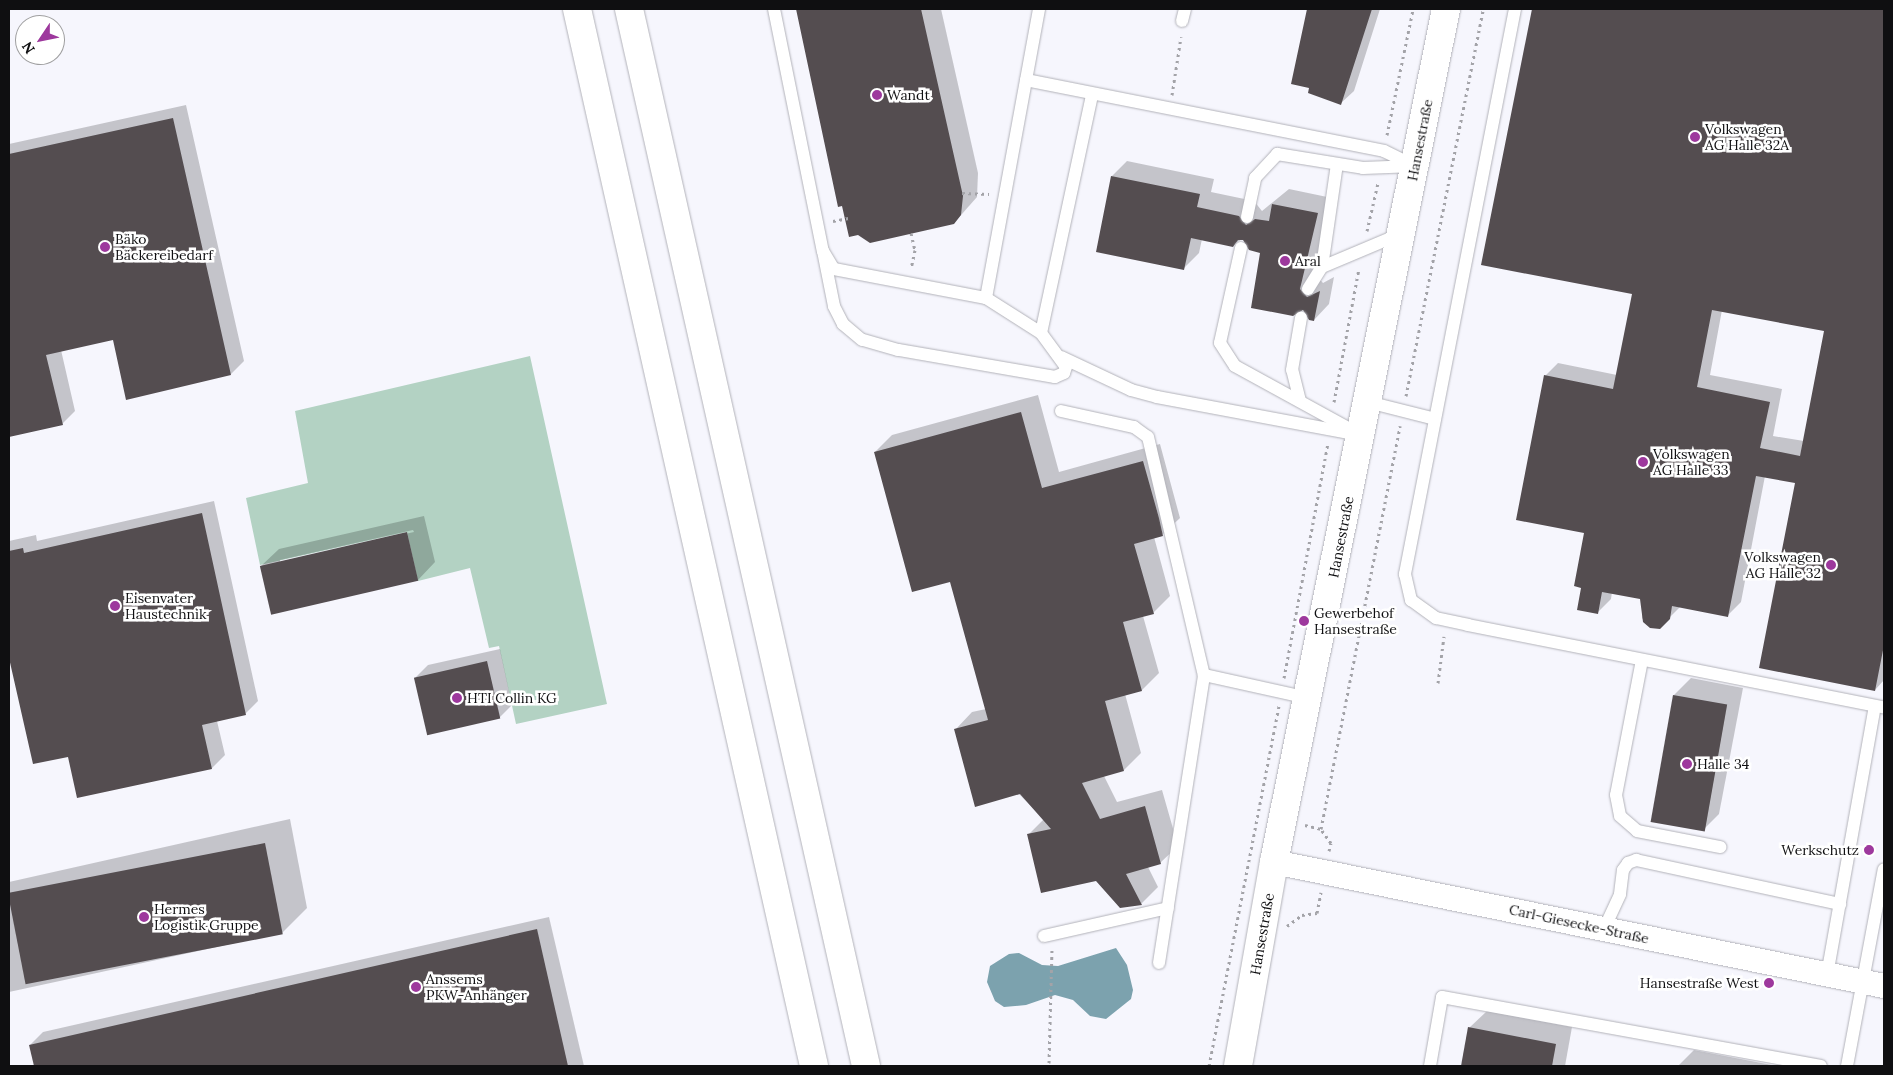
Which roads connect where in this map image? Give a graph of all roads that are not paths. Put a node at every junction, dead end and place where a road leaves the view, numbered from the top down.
1 (577, 9) edge
2 (629, 9) edge
3 (774, 9) edge
4 (1039, 9) edge
5 (1446, 9) edge
6 (1515, 9) edge
7 (1026, 80) junction
8 (1092, 95) junction
9 (1337, 164) junction
10 (1415, 166) junction
11 (1247, 217) dead end
12 (1401, 233) junction
13 (1241, 248) dead end
14 (823, 251) junction
15 (1322, 267) junction
16 (1308, 289) dead end
17 (986, 298) junction
18 (1301, 318) dead end
19 (1041, 333) junction
20 (1061, 357) junction
21 (1300, 401) junction
22 (1368, 402) junction
23 (1061, 411) dead end
24 (1435, 419) junction
25 (1331, 424) junction
26 (1361, 435) junction
27 (1642, 660) junction
28 (1204, 675) junction
29 (1309, 698) junction
30 (1880, 707) edge
31 (1720, 847) dead end
32 (1274, 862) junction
33 (1884, 868) edge
34 (1840, 904) junction
35 (1168, 908) junction
36 (1604, 929) junction
37 (1044, 936) dead end
38 (1159, 963) dead end
39 (1828, 975) junction
40 (1874, 984) edge
41 (814, 1066) edge
42 (866, 1066) edge
43 (1238, 1066) edge
44 (1430, 1066) edge
45 (1821, 1066) edge
46 (1848, 1066) edge

1 - 41 main road
2 - 42 main road
3 - 14 lane
4 - 7 lane
5 - 10 main road, Hansestraße
6 - 24 lane
7 - 8 lane
7 - 17 lane
8 - 10 lane
8 - 19 lane
9 - 10 lane
9 - 11 lane
9 - 15 lane
10 - 12 main road, Hansestraße
12 - 15 lane
12 - 22 main road, Hansestraße
13 - 21 lane
14 - 17 lane
14 - 20 lane
15 - 16 lane
17 - 19 lane
18 - 21 lane
19 - 20 lane
20 - 25 lane
21 - 25 lane
22 - 24 lane
22 - 26 main road, Hansestraße
23 - 28 lane
24 - 27 lane
25 - 26 lane
26 - 29 main road, Hansestraße
27 - 30 lane
27 - 31 lane
28 - 29 lane
28 - 35 lane
29 - 32 main road, Hansestraße
30 - 34 lane
32 - 36 street, Carl-Giesecke-Straße
32 - 43 main road, Hansestraße
33 - 40 lane
34 - 36 lane
34 - 39 lane
35 - 37 lane
35 - 38 lane
36 - 39 street, Carl-Giesecke-Straße
39 - 40 street, Carl-Giesecke-Straße
40 - 46 lane
44 - 45 lane

